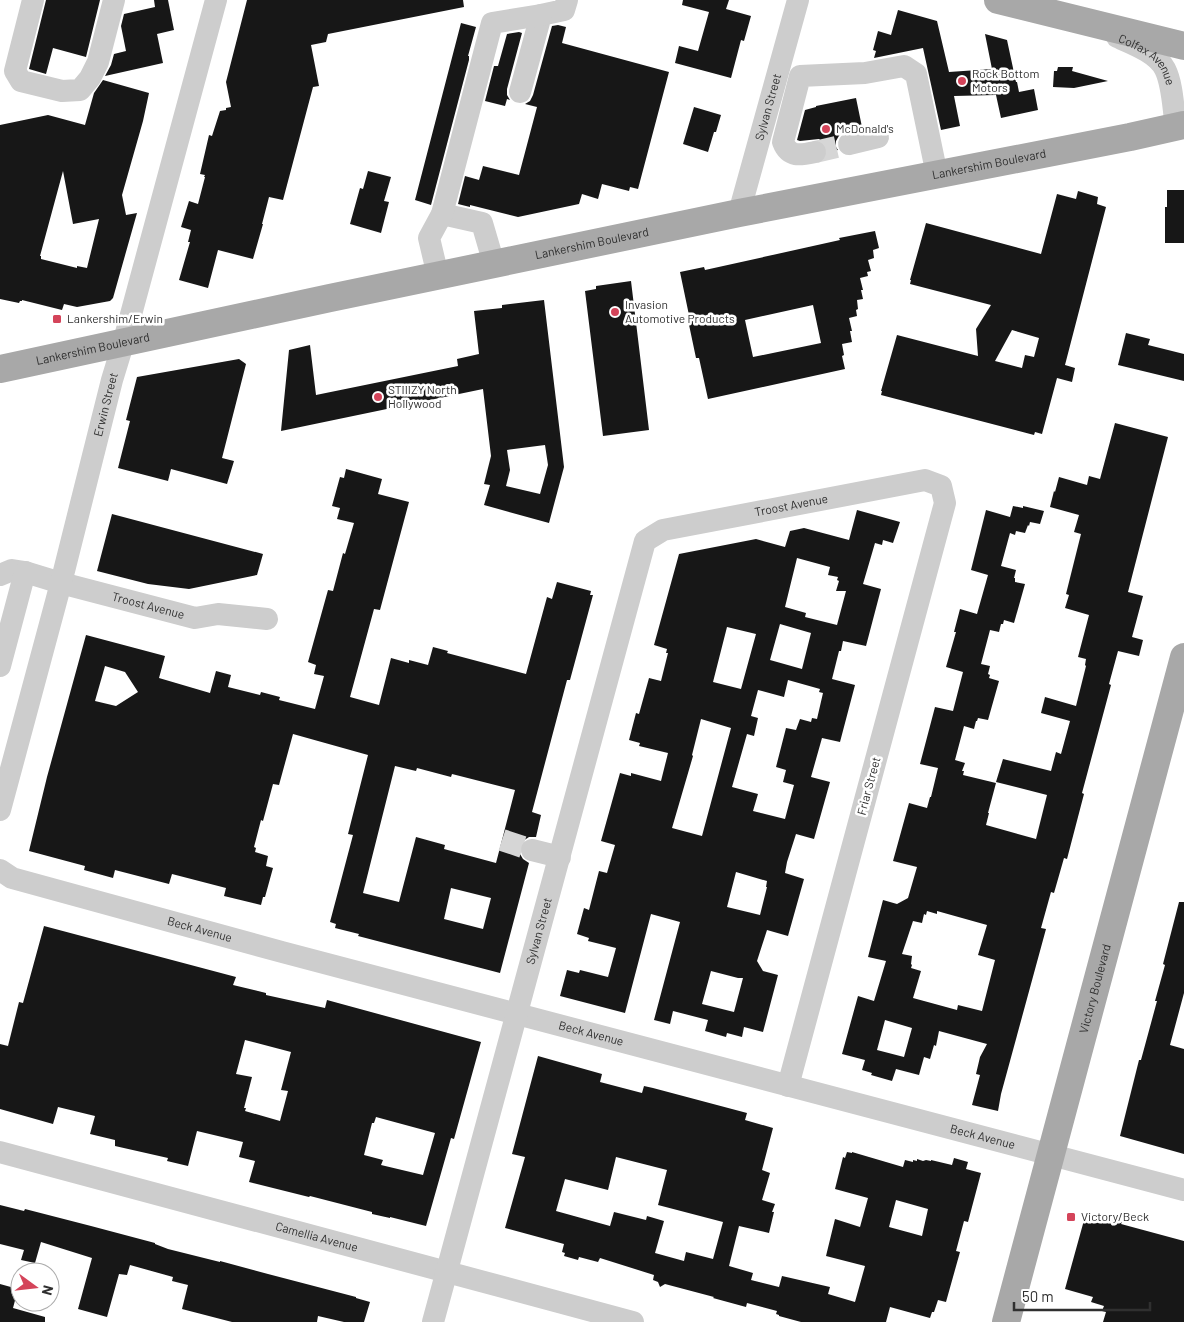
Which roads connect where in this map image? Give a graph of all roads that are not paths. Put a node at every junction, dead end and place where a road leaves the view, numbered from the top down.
1 (33, 0) edge
2 (114, 0) edge
3 (216, 0) edge
4 (567, 0) edge
5 (798, 0) edge
6 (998, 0) edge
7 (541, 15) junction
8 (1080, 21) junction
9 (1184, 46) edge
10 (520, 92) dead end
11 (1180, 126) edge
12 (878, 138) dead end
13 (849, 144) tunnel mouth
14 (815, 152) tunnel mouth
15 (937, 175) junction
16 (739, 213) junction
17 (442, 214) junction
18 (494, 264) junction
19 (438, 276) junction
20 (123, 344) junction
21 (0, 369) edge
22 (941, 486) joint
23 (645, 541) joint
24 (25, 572) junction
25 (0, 575) edge
26 (61, 583) junction
27 (267, 619) dead end
28 (1184, 657) edge
29 (0, 666) edge
30 (0, 810) edge
31 (532, 850) tunnel mouth
32 (560, 857) junction
33 (0, 870) edge
34 (516, 1014) junction
35 (788, 1086) junction
36 (0, 1152) edge
37 (1051, 1155) junction
38 (1184, 1190) edge
39 (446, 1272) junction
40 (433, 1322) edge
41 (633, 1322) edge
42 (1006, 1322) edge

1 - 2 street
3 - 20 street, Erwin Street
4 - 7 street
5 - 16 street, Sylvan Street
6 - 8 main road, Colfax Avenue
7 - 10 street
7 - 17 street
8 - 9 main road, Colfax Avenue
8 - 11 street, Colfax Avenue
11 - 15 main road, Lankershim Boulevard
12 - 13 street
14 - 15 street
15 - 16 main road, Lankershim Boulevard
16 - 18 main road, Lankershim Boulevard
17 - 18 street
17 - 19 street
18 - 19 main road, Lankershim Boulevard
19 - 20 main road, Lankershim Boulevard
20 - 21 main road, Lankershim Boulevard
20 - 26 street, Erwin Street
22 - 23 street, Troost Avenue
22 - 35 street, Friar Street
23 - 32 street, Sylvan Street
24 - 25 street
24 - 26 street, Troost Avenue
24 - 29 street
26 - 27 street, Troost Avenue
26 - 30 street, Erwin Street
28 - 37 main road, Victory Boulevard
31 - 32 street
32 - 34 street, Sylvan Street
33 - 34 street, Beck Avenue
34 - 35 street, Beck Avenue
34 - 39 street, Sylvan Street
35 - 37 street, Beck Avenue
36 - 39 street, Camellia Avenue
37 - 38 street, Beck Avenue
37 - 42 main road, Victory Boulevard
39 - 40 street, Sylvan Street
39 - 41 street, Camellia Avenue

